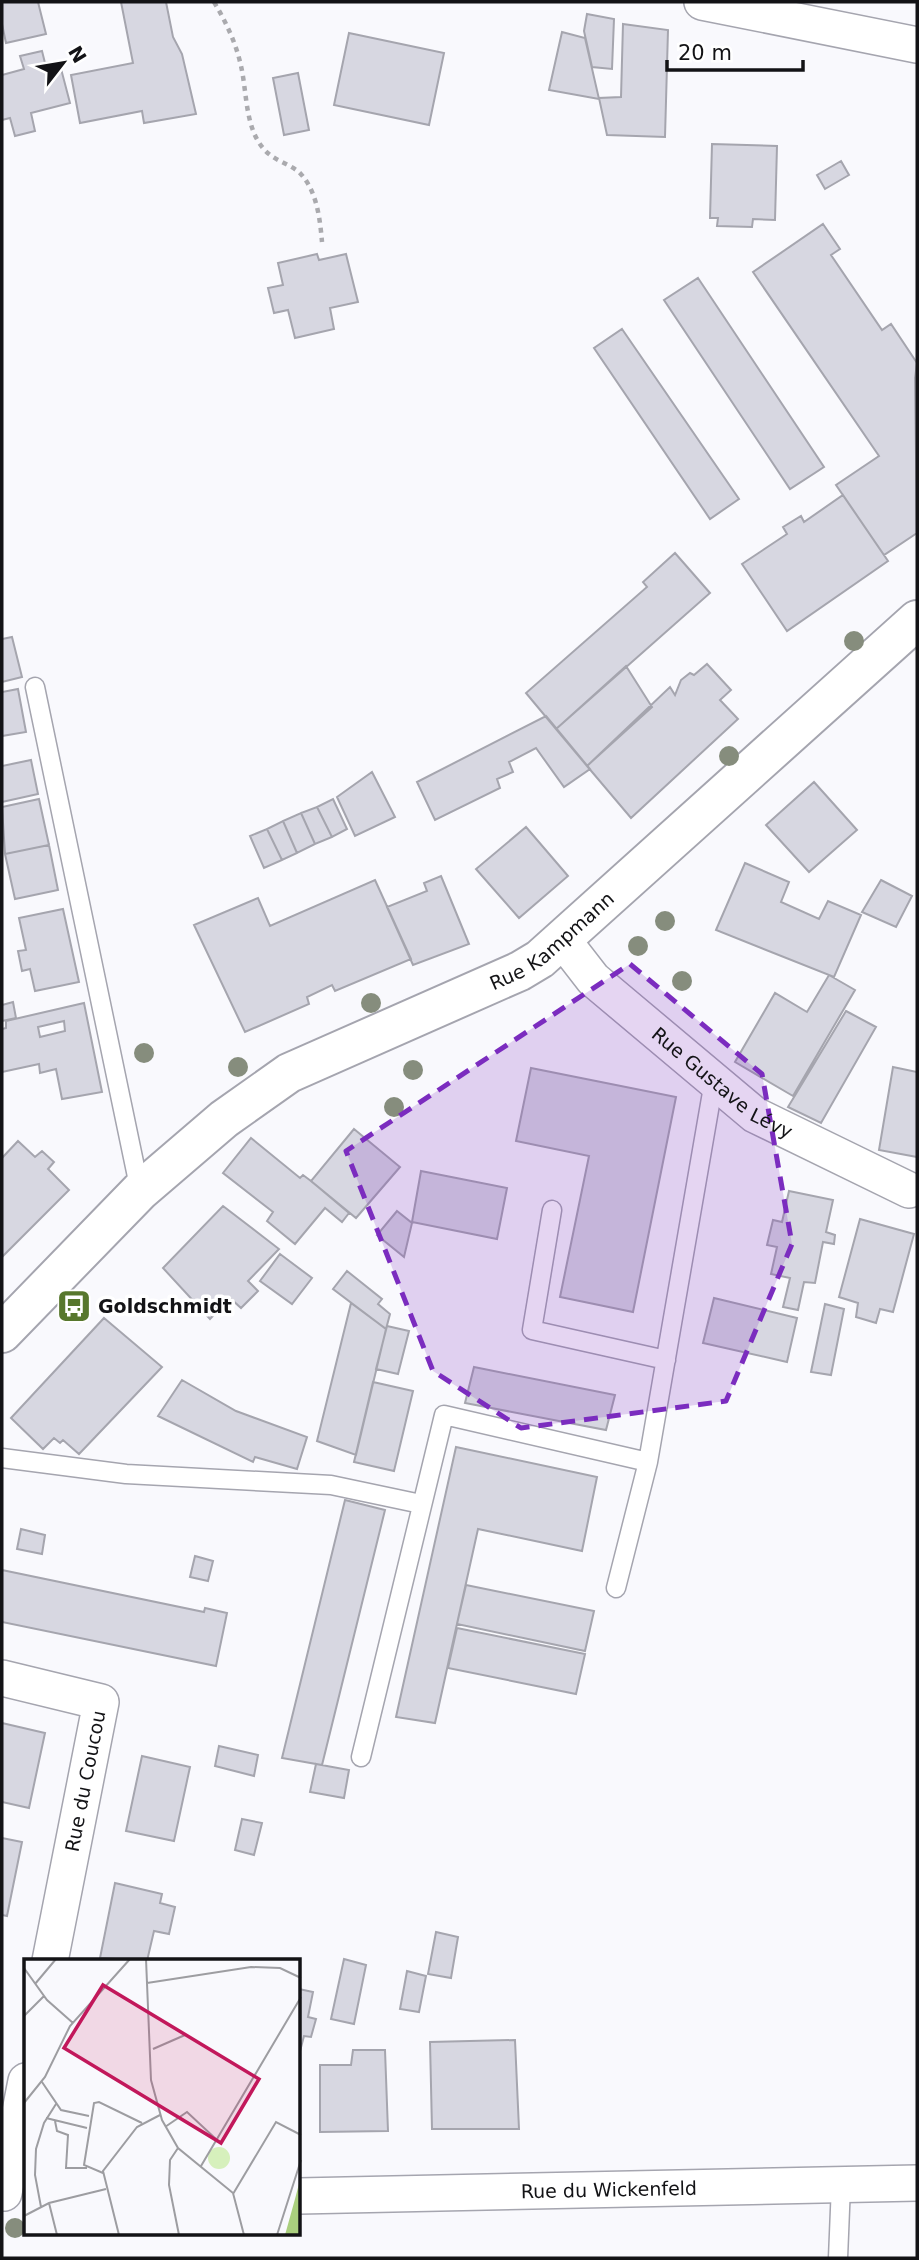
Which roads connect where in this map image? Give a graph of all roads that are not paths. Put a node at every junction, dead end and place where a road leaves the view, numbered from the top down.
1 (702, 2) edge
2 (917, 45) edge
3 (917, 620) edge
4 (34, 687) dead end
5 (562, 939) junction
6 (714, 1081) junction
7 (909, 1190) dead end
8 (140, 1191) junction
9 (552, 1210) dead end
10 (2, 1333) edge
11 (666, 1360) junction
12 (2, 1458) edge
13 (648, 1462) junction
14 (421, 1504) junction
15 (615, 1588) dead end
16 (2, 1678) edge
17 (361, 1757) dead end
18 (50, 1959) edge
19 (24, 2096) edge
20 (917, 2183) edge
21 (841, 2185) junction
22 (11, 2194) edge
23 (301, 2196) edge
24 (838, 2258) edge

1 - 2 street
3 - 5 street, Rue Kampmann
4 - 8 lane
5 - 6 street, Rue Gustave Lévy
5 - 8 street, Rue Kampmann
6 - 7 street, Rue Gustave Lévy
6 - 11 lane
8 - 10 street, Rue Kampmann
9 - 11 lane
11 - 13 lane
12 - 14 lane
13 - 14 lane
13 - 15 lane
14 - 17 lane
16 - 18 street, Rue du Coucou
19 - 22 street
20 - 21 street, Rue du Wickenfeld
21 - 23 street, Rue du Wickenfeld
21 - 24 lane

